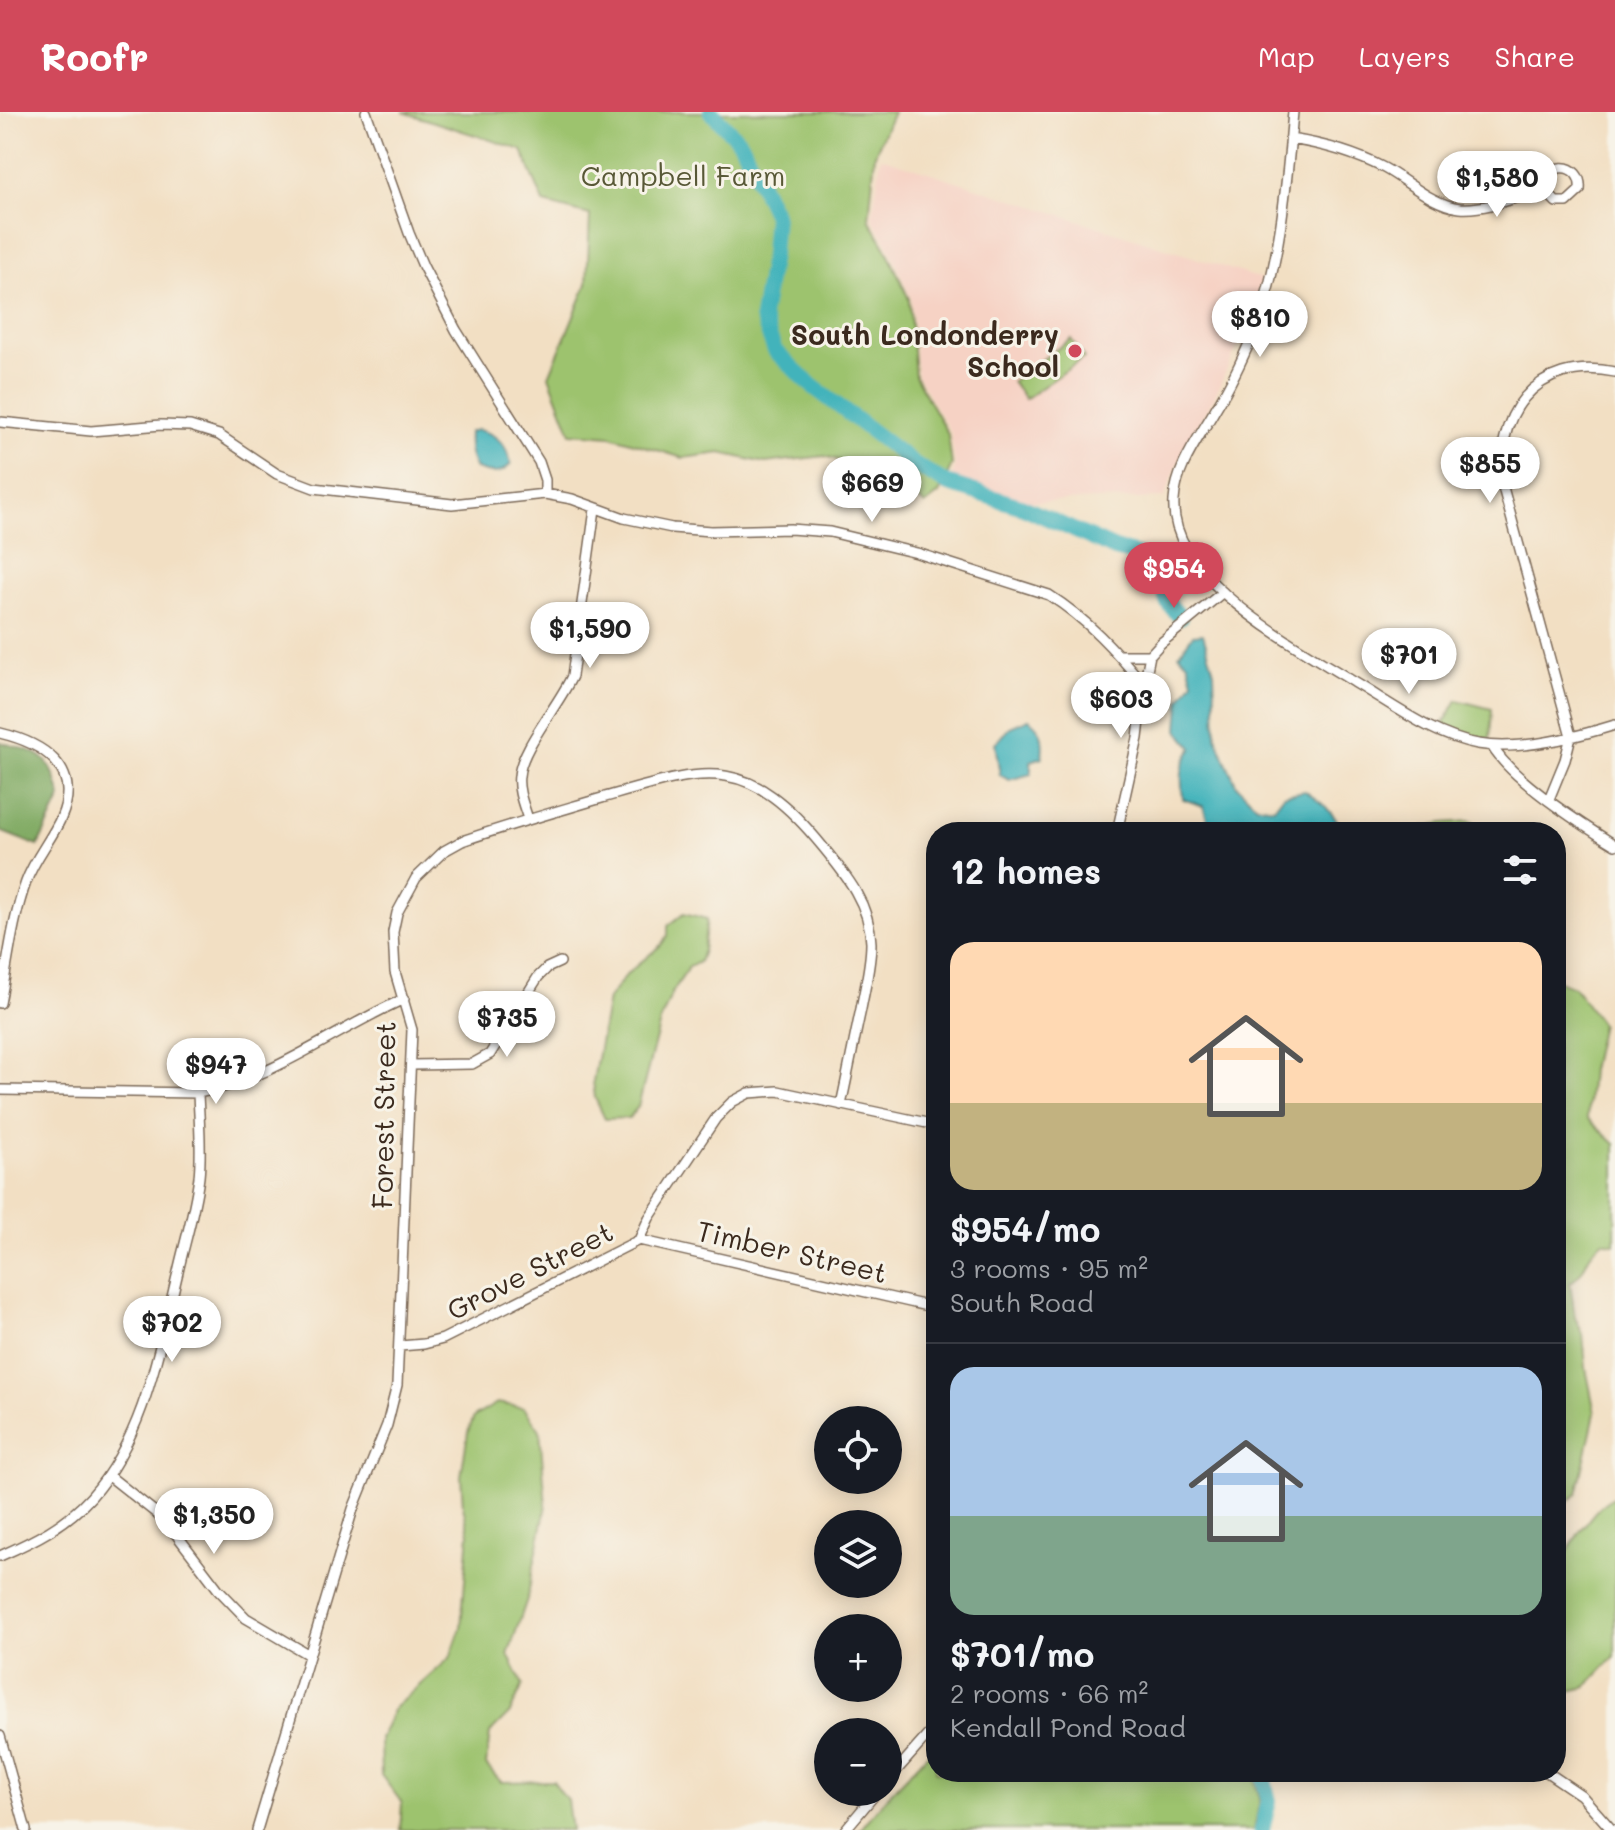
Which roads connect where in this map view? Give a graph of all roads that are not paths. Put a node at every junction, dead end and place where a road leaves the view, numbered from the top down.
1 (366, 112) edge
2 (1293, 112) edge
3 (1290, 139) junction
4 (1544, 189) junction
5 (1615, 372) edge
6 (0, 422) edge
7 (545, 494) junction
8 (595, 509) junction
9 (1223, 592) junction
10 (1119, 655) junction
11 (1150, 655) junction
12 (1144, 685) junction
13 (1615, 725) edge
14 (0, 733) edge
15 (1571, 736) junction
16 (1492, 746) junction
17 (1549, 799) junction
18 (528, 819) junction
19 (1119, 822) edge
20 (1615, 845) edge
21 (560, 962) dead end
22 (404, 999) junction
23 (0, 1003) edge
24 (412, 1065) junction
25 (0, 1090) edge
26 (198, 1093) junction
27 (841, 1105) junction
28 (926, 1123) edge
29 (639, 1240) junction
30 (926, 1306) edge
31 (400, 1346) junction
32 (108, 1475) junction
33 (0, 1556) edge
34 (309, 1655) junction
35 (0, 1736) edge
36 (926, 1737) edge
37 (902, 1764) edge
38 (1562, 1782) edge
39 (865, 1806) edge
40 (26, 1830) edge
41 (257, 1830) edge
42 (845, 1830) edge
43 (1612, 1830) edge

1 - 7 street
2 - 3 street
3 - 4 street
3 - 9 street
4 - 4 street
5 - 15 street
6 - 7 street
7 - 8 street
8 - 10 street
8 - 18 street
9 - 11 street
9 - 16 street
10 - 11 street
10 - 12 street
11 - 12 street
12 - 19 street
13 - 15 street
14 - 23 street
15 - 16 street
15 - 17 street
16 - 17 street
17 - 20 street
18 - 22 street, Forest Street
18 - 27 street, Forest Street
21 - 24 street
22 - 24 street, Forest Street
22 - 26 street
24 - 31 street, Forest Street
25 - 26 street
26 - 32 street
27 - 28 street, Grove Street
27 - 29 street, Grove Street
29 - 30 street, Timber Street
29 - 31 street, Grove Street
31 - 34 street, Forest Street
32 - 33 street
32 - 34 street
34 - 41 street, Forest Street
35 - 40 street
36 - 37 street
38 - 43 street
39 - 42 street

